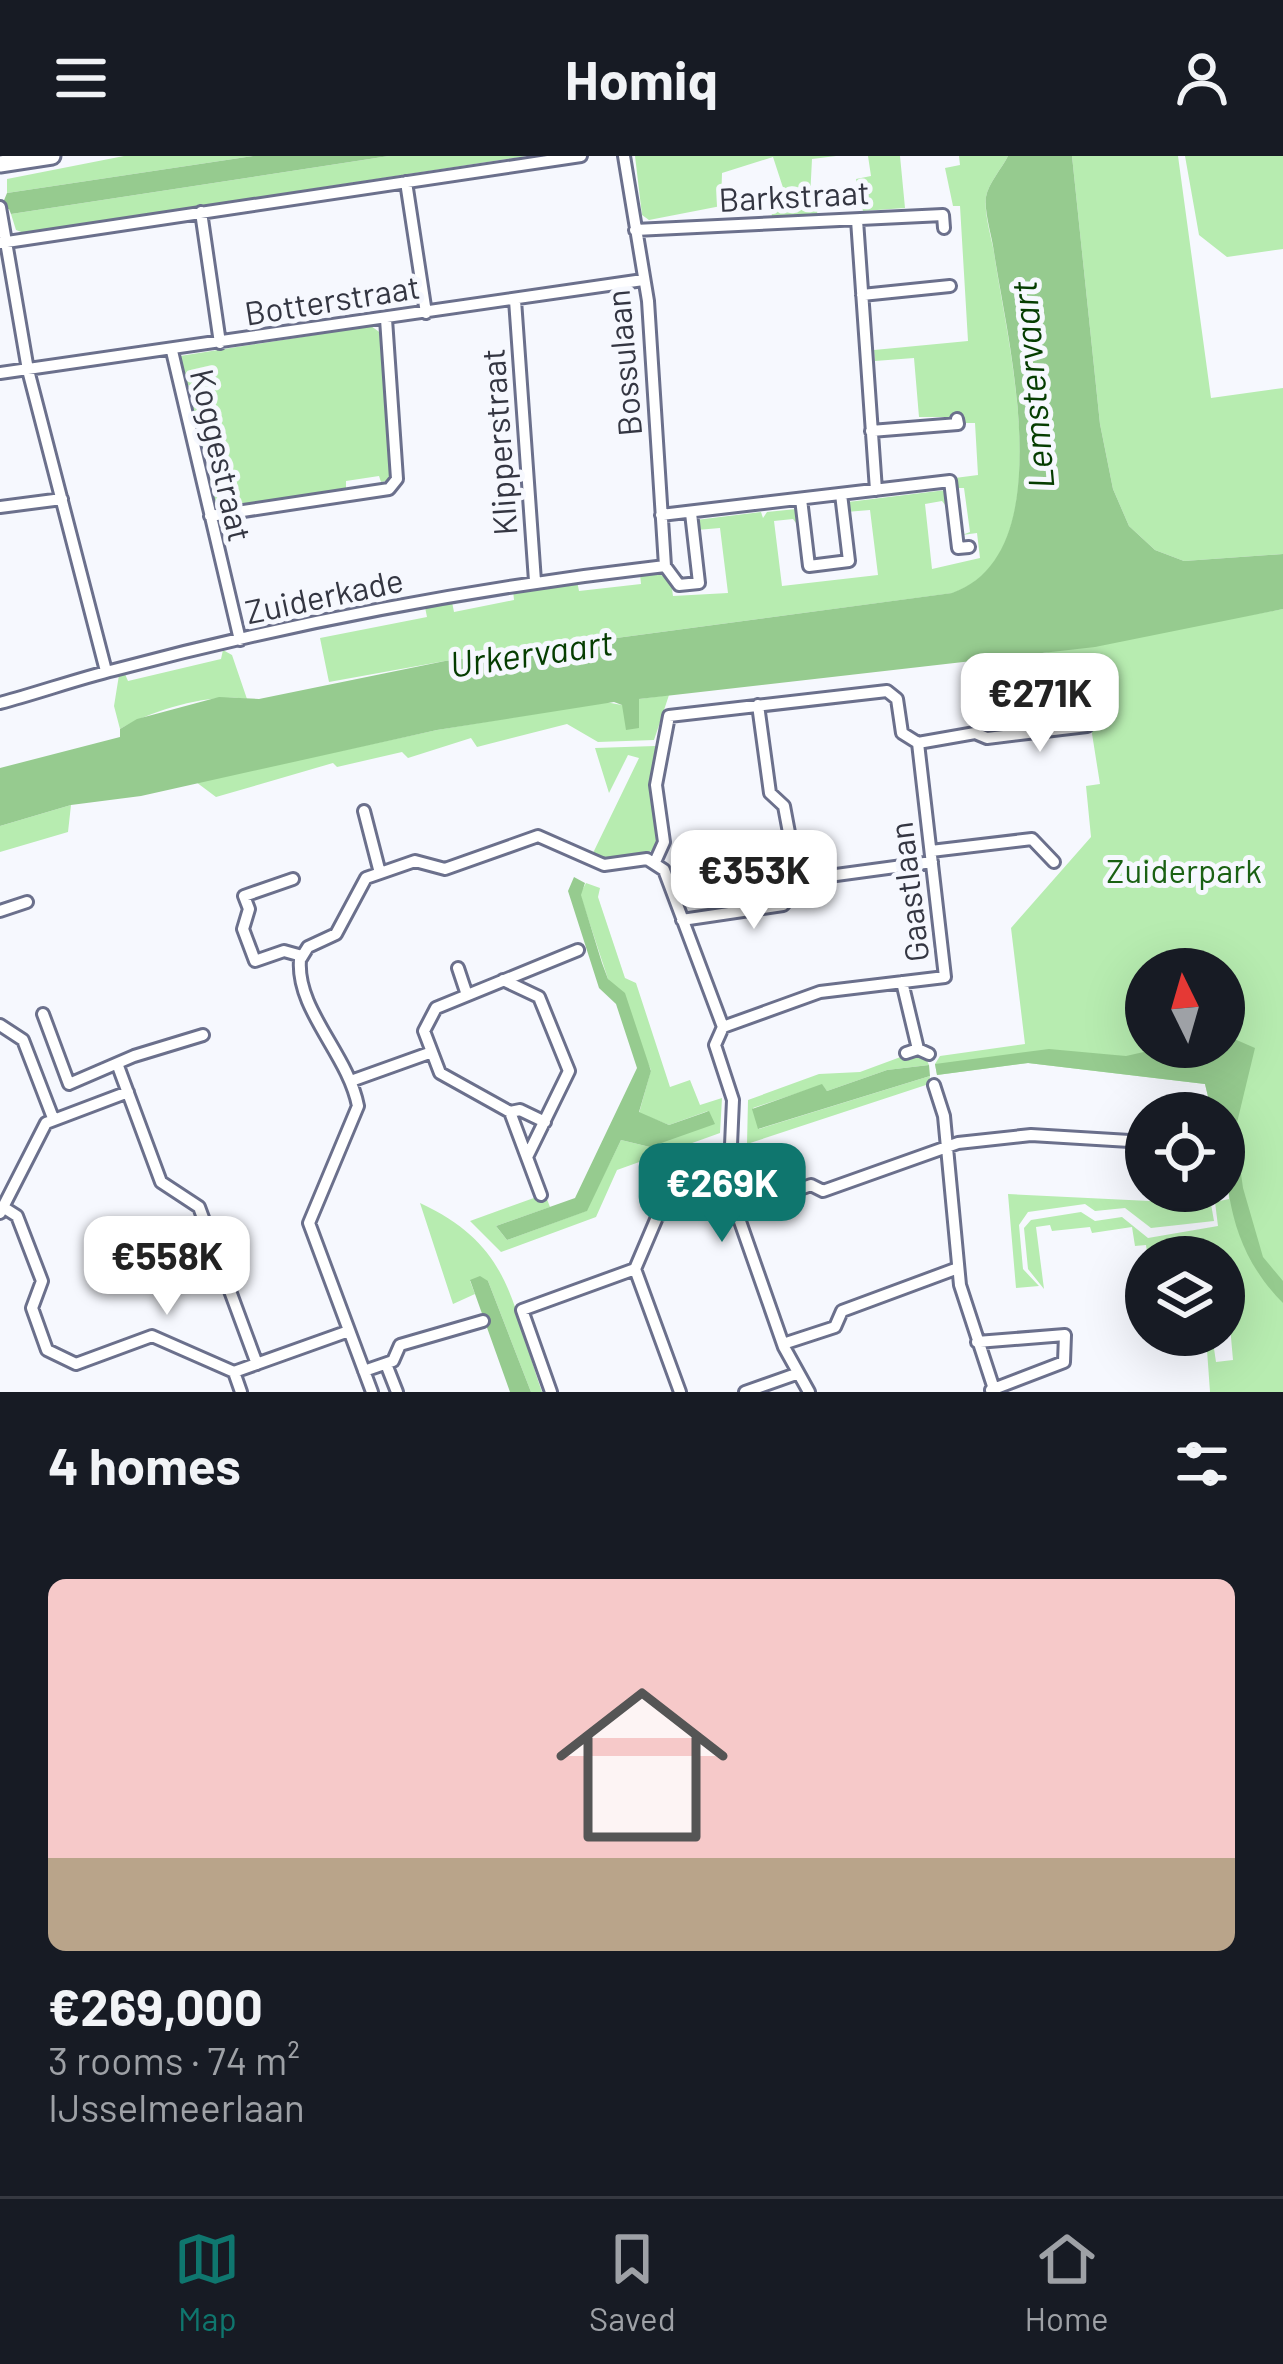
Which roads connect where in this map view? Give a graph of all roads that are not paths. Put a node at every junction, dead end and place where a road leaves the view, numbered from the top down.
1 (52, 156) edge
2 (581, 156) edge
3 (624, 156) edge
4 (0, 164) edge
5 (406, 182) junction
6 (0, 209) edge
7 (201, 212) junction
8 (856, 220) junction
9 (944, 227) dead end
10 (635, 230) junction
11 (3, 242) edge
12 (644, 280) junction
13 (950, 286) dead end
14 (862, 295) junction
15 (515, 300) junction
16 (426, 313) junction
17 (386, 319) junction
18 (220, 343) junction
19 (172, 351) junction
20 (28, 370) junction
21 (0, 373) edge
22 (957, 419) dead end
23 (871, 430) junction
24 (876, 490) junction
25 (841, 494) junction
26 (62, 499) junction
27 (801, 500) junction
28 (0, 506) edge
29 (691, 512) junction
30 (210, 515) junction
31 (662, 515) junction
32 (970, 547) dead end
33 (665, 566) junction
34 (535, 581) junction
35 (240, 640) junction
36 (106, 671) junction
37 (0, 703) edge
38 (758, 705) junction
39 (1087, 726) dead end
40 (918, 743) junction
41 (364, 811) dead end
42 (932, 856) junction
43 (655, 862) junction
44 (1054, 862) dead end
45 (380, 873) junction
46 (293, 879) dead end
47 (799, 886) junction
48 (26, 902) dead end
49 (0, 911) edge
50 (682, 920) junction
51 (578, 950) dead end
52 (302, 956) junction
53 (458, 968) dead end
54 (503, 980) junction
55 (902, 982) junction
56 (467, 995) junction
57 (44, 1015) dead end
58 (0, 1025) edge
59 (723, 1027) junction
60 (203, 1035) dead end
61 (432, 1052) junction
62 (918, 1052) dead end
63 (118, 1066) junction
64 (351, 1081) junction
65 (934, 1085) dead end
66 (128, 1092) junction
67 (510, 1112) junction
68 (52, 1118) junction
69 (545, 1122) junction
70 (1125, 1141) edge
71 (944, 1146) junction
72 (527, 1157) junction
73 (729, 1190) junction
74 (541, 1195) dead end
75 (3, 1211) edge
76 (735, 1212) junction
77 (958, 1268) junction
78 (635, 1269) junction
79 (483, 1321) dead end
80 (346, 1332) junction
81 (977, 1342) junction
82 (783, 1344) junction
83 (257, 1364) junction
84 (386, 1364) junction
85 (364, 1371) junction
86 (234, 1372) junction
87 (796, 1374) junction
88 (991, 1390) edge
89 (241, 1392) edge
90 (372, 1392) edge
91 (397, 1392) edge
92 (551, 1392) edge
93 (680, 1392) edge
94 (746, 1392) edge
95 (809, 1392) edge

1 - 4 main road
2 - 5 street
3 - 10 street, Bossulaan
5 - 7 street
5 - 16 street
6 - 11 street
7 - 11 street
7 - 18 street
8 - 9 street, Barkstraat
8 - 10 street, Barkstraat
8 - 14 street
10 - 12 street, Bossulaan
11 - 20 street
12 - 15 street, Botterstraat
12 - 31 street, Bossulaan
13 - 14 street
14 - 23 street
15 - 16 street, Botterstraat
15 - 34 street, Klipperstraat
16 - 17 street, Botterstraat
17 - 18 street, Botterstraat
17 - 30 street
18 - 19 street, Botterstraat
19 - 20 street, Botterstraat
19 - 30 street, Koggestraat
20 - 21 street, Botterstraat
20 - 26 street
22 - 23 street
23 - 24 street
24 - 25 street
24 - 32 street
25 - 27 street
25 - 27 street
26 - 28 street
26 - 36 street
27 - 29 street
29 - 31 street
29 - 33 street, Zuiderkade
30 - 35 street, Koggestraat
31 - 33 street, Bossulaan
33 - 34 street, Zuiderkade
34 - 35 street, Zuiderkade
35 - 36 street, Zuiderkade
36 - 37 street, Zuiderkade
38 - 40 street
38 - 43 street
38 - 47 street
39 - 40 street
40 - 42 street, Gaastlaan
41 - 45 street
42 - 44 street
42 - 47 street
42 - 55 street, Gaastlaan
43 - 45 street
43 - 50 street
45 - 52 street
46 - 52 street
47 - 50 street
48 - 49 street
50 - 59 street
51 - 54 street
52 - 64 street
53 - 56 street
54 - 56 street
54 - 69 street
55 - 59 street, Gaastlaan
55 - 62 street
56 - 61 street
57 - 63 street
58 - 68 street
59 - 73 street
60 - 63 street
61 - 64 street
61 - 67 street
63 - 66 street
64 - 80 street
65 - 71 street
66 - 68 street
66 - 83 street
67 - 69 street
67 - 72 street
68 - 75 street
69 - 72 street
70 - 71 street
71 - 76 street
71 - 77 street
72 - 74 street
73 - 76 street
73 - 78 street
75 - 86 street
76 - 82 street
77 - 81 street
77 - 82 street
78 - 92 street
78 - 93 street
79 - 84 street
80 - 83 street
80 - 85 street
81 - 88 street
81 - 88 street
82 - 87 street
83 - 86 street
84 - 85 street
84 - 91 street
85 - 90 street
86 - 89 street
87 - 94 street
87 - 95 street

